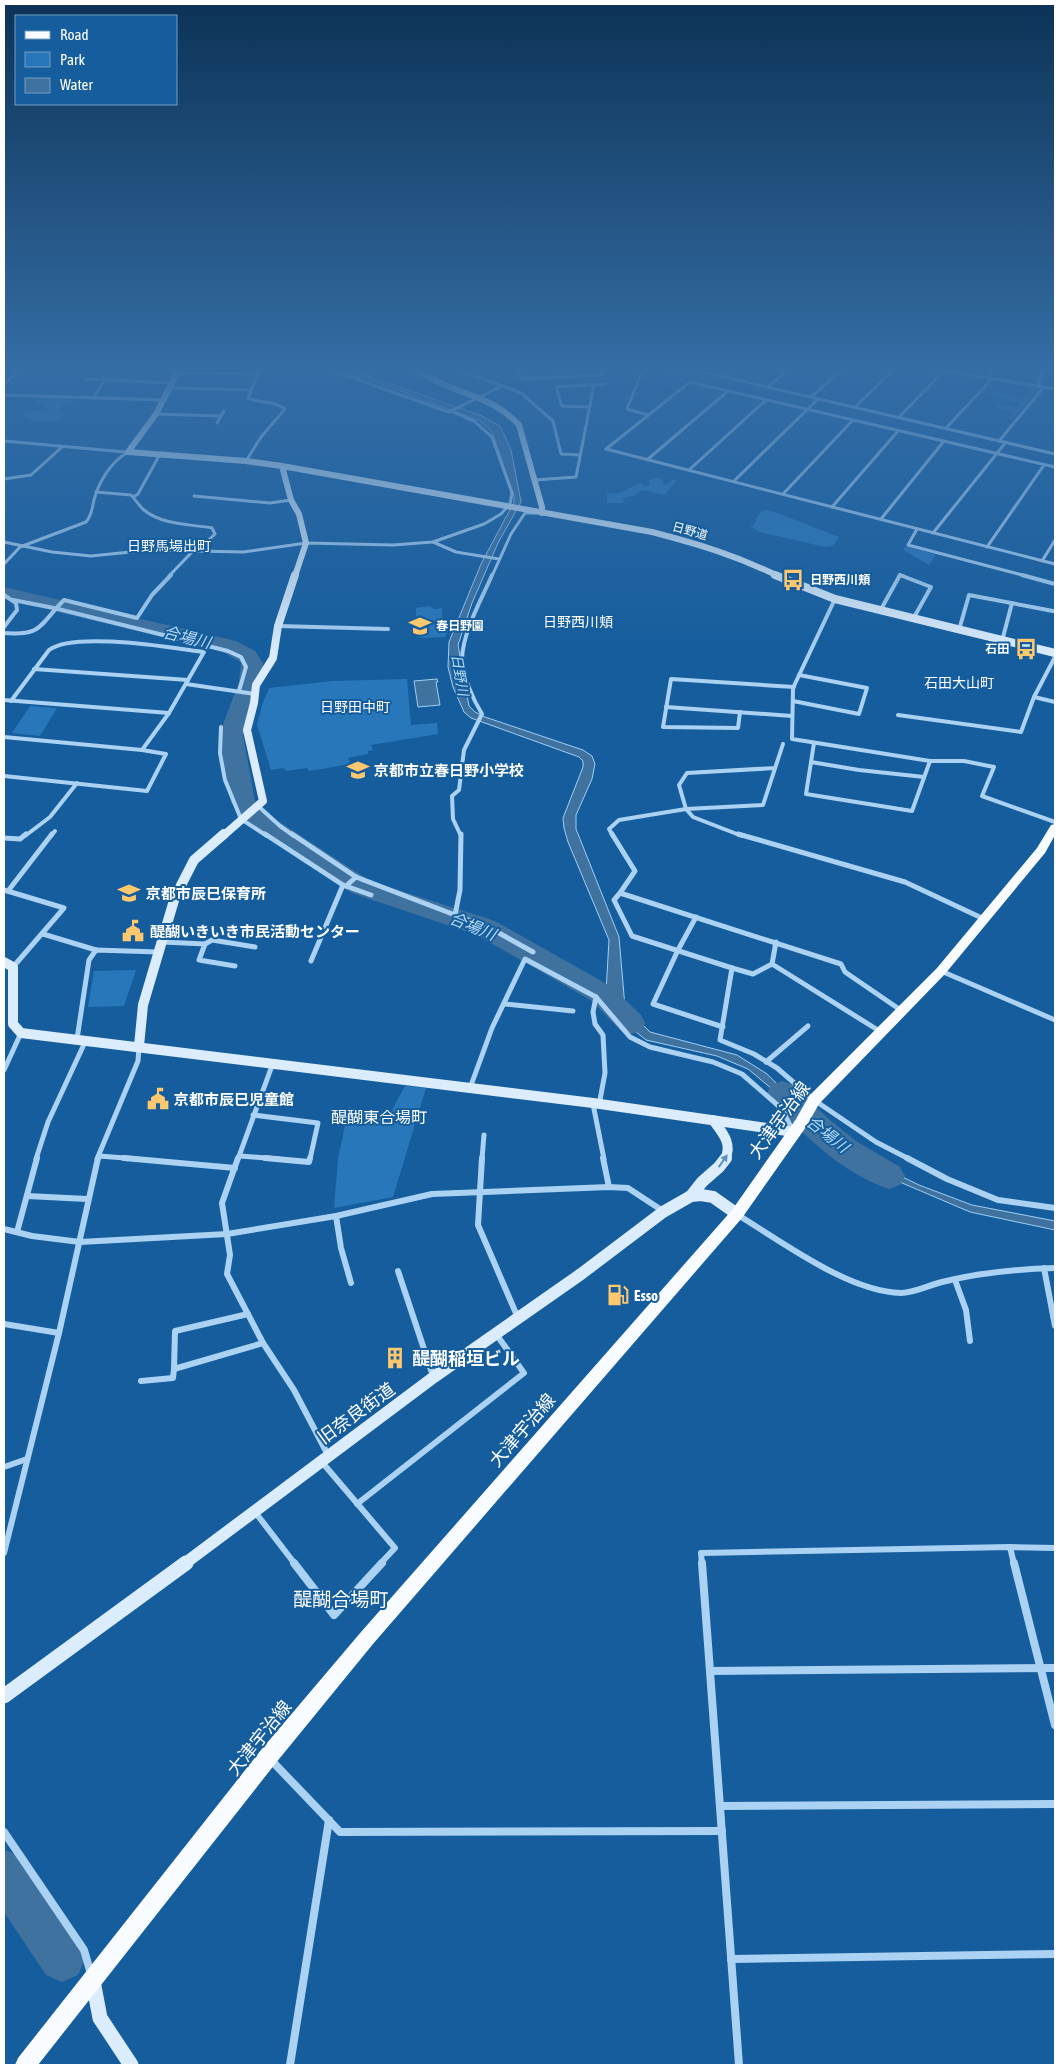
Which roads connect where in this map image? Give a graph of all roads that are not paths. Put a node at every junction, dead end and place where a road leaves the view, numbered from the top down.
1 (42, 465) edge
2 (114, 465) edge
3 (154, 465) edge
4 (272, 465) edge
5 (502, 465) edge
6 (531, 465) edge
7 (578, 465) edge
8 (669, 465) edge
9 (695, 465) edge
10 (751, 465) edge
11 (811, 465) edge
12 (868, 465) edge
13 (925, 465) edge
14 (988, 465) edge
15 (1044, 465) joint
16 (282, 466) junction
17 (1055, 467) edge
18 (689, 470) junction
19 (4, 479) edge
20 (535, 480) junction
21 (734, 481) junction
22 (96, 492) junction
23 (207, 492) dead end
24 (783, 494) junction
25 (133, 496) junction
26 (194, 496) dead end
27 (204, 497) junction
28 (291, 500) junction
29 (832, 507) junction
30 (509, 508) junction
31 (542, 513) junction
32 (881, 519) junction
33 (917, 528) junction
34 (933, 533) junction
35 (1055, 540) edge
36 (4, 542) edge
37 (433, 542) junction
38 (306, 543) junction
39 (987, 546) junction
40 (20, 547) junction
41 (195, 551) junction
42 (497, 559) junction
43 (1042, 561) junction
44 (4, 564) edge
45 (1055, 564) edge
46 (1055, 584) edge
47 (4, 595) edge
48 (835, 599) junction
49 (13, 600) junction
50 (1012, 603) junction
51 (55, 608) junction
52 (880, 611) junction
53 (1053, 611) dead end
54 (913, 619) junction
55 (135, 623) junction
56 (278, 626) junction
57 (4, 627) edge
58 (388, 629) dead end
59 (958, 630) junction
60 (4, 632) edge
61 (1002, 641) junction
62 (1055, 653) edge
63 (1055, 657) edge
64 (34, 669) junction
65 (799, 675) junction
66 (187, 682) junction
67 (794, 686) junction
68 (240, 692) junction
69 (252, 693) junction
70 (1034, 697) junction
71 (4, 700) edge
72 (11, 701) junction
73 (793, 701) junction
74 (1055, 702) edge
75 (666, 708) junction
76 (740, 712) junction
77 (169, 713) junction
78 (898, 715) dead end
79 (792, 716) junction
80 (221, 728) dead end
81 (4, 738) edge
82 (814, 743) junction
83 (783, 744) dead end
84 (142, 750) junction
85 (930, 761) junction
86 (811, 762) junction
87 (775, 768) junction
88 (4, 776) edge
89 (924, 777) junction
90 (76, 783) junction
91 (255, 806) junction
92 (686, 809) junction
93 (243, 817) junction
94 (1055, 822) edge
95 (1055, 827) edge
96 (55, 831) dead end
97 (4, 838) edge
98 (356, 877) junction
99 (345, 886) junction
100 (6, 891) edge
101 (620, 893) junction
102 (371, 895) dead end
103 (456, 915) junction
104 (696, 916) junction
105 (984, 919) junction
106 (43, 934) junction
107 (162, 942) junction
108 (776, 942) junction
109 (206, 944) junction
110 (254, 947) dead end
111 (96, 950) junction
112 (678, 950) junction
113 (159, 952) junction
114 (525, 959) junction
115 (312, 961) dead end
116 (8, 964) edge
117 (772, 964) junction
118 (235, 966) dead end
119 (732, 968) junction
120 (941, 971) junction
121 (596, 997) junction
122 (505, 1004) junction
123 (573, 1011) dead end
124 (902, 1011) junction
125 (1055, 1020) edge
126 (808, 1026) dead end
127 (723, 1027) junction
128 (21, 1032) junction
129 (881, 1032) junction
130 (82, 1039) junction
131 (139, 1046) junction
132 (766, 1062) junction
133 (273, 1063) junction
134 (4, 1070) edge
135 (470, 1088) junction
136 (596, 1104) junction
137 (812, 1104) junction
138 (253, 1115) junction
139 (712, 1120) junction
140 (797, 1127) junction
141 (484, 1135) dead end
142 (99, 1156) junction
143 (240, 1156) junction
144 (235, 1168) junction
145 (609, 1187) junction
146 (480, 1194) junction
147 (27, 1196) junction
148 (691, 1196) junction
149 (87, 1199) junction
150 (1055, 1208) edge
151 (664, 1212) junction
152 (737, 1214) junction
153 (336, 1216) junction
154 (4, 1229) edge
155 (17, 1232) junction
156 (227, 1234) junction
157 (80, 1242) junction
158 (1044, 1268) junction
159 (1055, 1268) edge
160 (398, 1271) dead end
161 (954, 1280) junction
162 (351, 1283) dead end
163 (248, 1314) junction
164 (518, 1318) junction
165 (4, 1324) edge
166 (1055, 1326) edge
167 (59, 1333) junction
168 (496, 1333) junction
169 (970, 1341) dead end
170 (263, 1343) junction
171 (174, 1369) junction
172 (434, 1377) junction
173 (141, 1381) dead end
174 (324, 1458) junction
175 (27, 1459) junction
176 (4, 1467) edge
177 (357, 1504) junction
178 (255, 1512) junction
179 (1010, 1547) junction
180 (1055, 1548) edge
181 (4, 1553) edge
182 (1055, 1668) edge
183 (1041, 1669) junction
184 (710, 1671) junction
185 (4, 1696) edge
186 (1055, 1725) edge
187 (268, 1757) junction
188 (1055, 1804) edge
189 (720, 1806) junction
190 (328, 1820) junction
191 (722, 1831) junction
192 (4, 1832) edge
193 (1055, 1954) edge
194 (731, 1959) junction
195 (92, 1979) junction
196 (25, 2065) edge
197 (131, 2065) edge
198 (290, 2065) edge
199 (739, 2065) edge

1 - 19 street
2 - 22 street
3 - 25 street
4 - 16 street, 日野道
5 - 30 street
6 - 20 street
7 - 20 street
8 - 18 street
9 - 18 street
10 - 21 street
11 - 24 street
12 - 29 street
13 - 32 street
14 - 34 street
15 - 17 street
15 - 39 street
16 - 28 street
16 - 30 street, 日野道
18 - 21 street
20 - 31 street
21 - 24 street
22 - 25 street
22 - 40 street
23 - 27 street
24 - 29 street
25 - 41 street
26 - 27 street
27 - 28 street
28 - 38 street
29 - 32 street
30 - 31 street, 日野道
30 - 37 street
31 - 42 street
31 - 48 street, 日野道
32 - 33 street
33 - 34 street
33 - 46 street
34 - 39 street
35 - 43 street
36 - 40 street
37 - 38 street
37 - 42 street
38 - 41 street
38 - 56 street
39 - 43 street
40 - 41 street
40 - 44 street
41 - 55 street
42 - 103 street
43 - 45 street
47 - 49 street
48 - 52 street, 日野道
48 - 65 street
49 - 51 street
49 - 57 street
50 - 53 street
50 - 59 street
50 - 61 street
51 - 55 street
51 - 55 street
51 - 60 street
52 - 54 street, 日野道
52 - 54 street
54 - 59 street, 日野道
55 - 68 street
56 - 58 street
56 - 69 street
59 - 61 street, 日野道
61 - 62 street, 日野道
63 - 70 street
64 - 66 street
64 - 66 street
64 - 72 street
65 - 67 street
65 - 73 street
66 - 68 street
66 - 77 street
67 - 73 street
67 - 75 street
68 - 69 street
69 - 91 street
70 - 74 street
70 - 78 street
71 - 72 street
72 - 77 street
73 - 79 street
75 - 76 street
75 - 76 street
76 - 79 street
77 - 84 street
79 - 82 street
80 - 93 street
81 - 84 street
82 - 85 street
82 - 86 street
83 - 87 street
84 - 90 street
85 - 89 street
85 - 94 street
86 - 89 street
86 - 89 street
87 - 92 street
87 - 92 street
88 - 90 street
90 - 97 street
91 - 93 street
91 - 98 street
92 - 101 street
92 - 105 street
93 - 99 street
93 - 107 street
95 - 105 main road, 大津宇治線
96 - 100 street
98 - 99 street
98 - 103 street
99 - 102 street
99 - 115 street
100 - 106 street
101 - 104 street
101 - 112 street
103 - 114 street
104 - 108 street
104 - 112 street
105 - 120 main road, 大津宇治線
106 - 111 street
106 - 116 street
107 - 109 street
107 - 113 street
108 - 117 street
108 - 124 street
109 - 110 street
109 - 118 street
111 - 113 street
111 - 130 street
112 - 119 street
112 - 127 street
113 - 131 street
114 - 121 street
114 - 122 street
116 - 128 street
117 - 119 street
117 - 129 street
119 - 127 street
120 - 124 main road, 大津宇治線
120 - 125 street
121 - 136 street
121 - 140 street
122 - 123 street
122 - 135 street
124 - 129 main road, 大津宇治線
126 - 132 street
127 - 132 street
128 - 130 street
128 - 134 street
129 - 137 main road, 大津宇治線
130 - 131 street
130 - 147 street
131 - 133 street
131 - 142 street
132 - 137 street
133 - 135 street
133 - 138 street
135 - 136 street
136 - 139 street
136 - 145 street
137 - 140 main road, 大津宇治線
137 - 150 street
138 - 143 street
138 - 143 street
139 - 140 street
148 -> 139 street
140 - 152 main road, 大津宇治線
141 - 146 street
142 - 144 street
142 - 149 street
143 - 144 street
144 - 156 street
145 - 146 street
145 - 151 street
146 - 153 street
146 - 164 street
147 - 149 street
147 - 155 street
148 - 151 street, 旧奈良街道
148 - 152 street
149 - 157 street
151 - 164 street, 旧奈良街道
152 - 161 street
152 - 187 main road, 大津宇治線
153 - 156 street
153 - 162 street
154 - 155 street
155 - 157 street
156 - 157 street
156 - 163 street
157 - 167 street
158 - 159 street
158 - 161 street
158 - 166 street
160 - 172 street
161 - 169 street
163 - 170 street
163 - 171 street
164 - 168 street, 旧奈良街道
165 - 167 street
167 - 175 street
168 - 172 street, 旧奈良街道
168 - 177 street
170 - 171 street
170 - 174 street
171 - 173 street
172 - 174 street, 旧奈良街道
174 - 177 street
174 - 178 street, 旧奈良街道
175 - 176 street
175 - 181 street
177 - 178 street
178 - 185 street, 旧奈良街道
179 - 180 street
179 - 183 street
179 - 184 street
182 - 183 street
183 - 184 street
183 - 186 street
184 - 189 street
187 - 190 street
187 - 195 main road, 大津宇治線
188 - 189 street
189 - 191 street
190 - 191 street
190 - 198 street
191 - 194 street
192 - 195 street
193 - 194 street
194 - 199 street
195 - 196 main road, 大津宇治線
195 - 197 street

